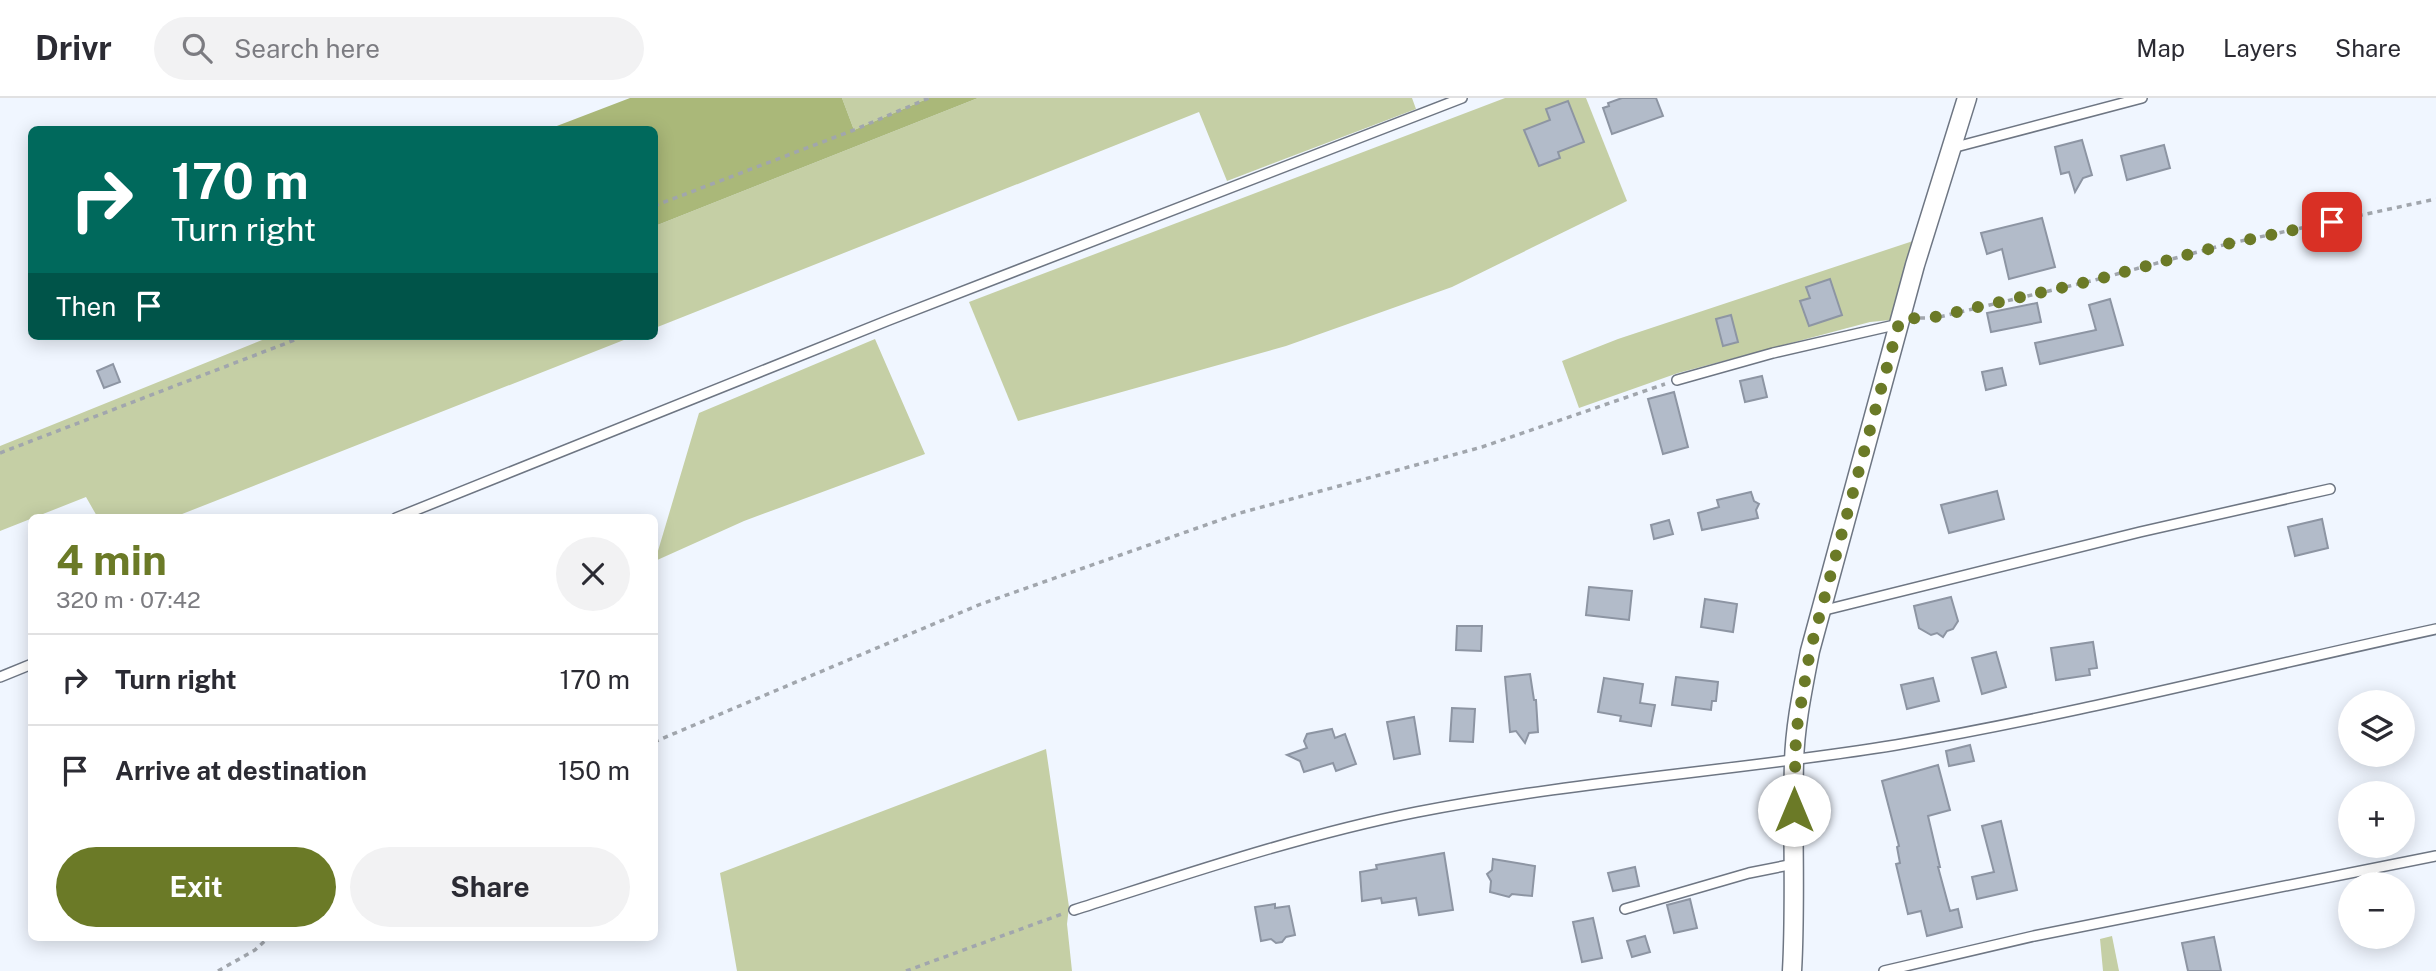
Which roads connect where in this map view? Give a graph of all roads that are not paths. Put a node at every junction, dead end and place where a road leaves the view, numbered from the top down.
1 (1462, 98) edge
2 (1967, 98) edge
3 (2143, 98) edge
4 (1950, 148) junction
5 (1900, 322) junction
6 (1677, 380) road end
7 (2330, 489) dead end
8 (406, 514) edge
9 (1821, 611) junction
10 (2436, 629) edge
11 (28, 666) edge
12 (0, 677) edge
13 (1794, 760) junction
14 (2436, 856) edge
15 (1794, 864) junction
16 (1625, 909) dead end
17 (1074, 910) road end
18 (1792, 971) edge
19 (1884, 971) edge

1 - 8 lane
2 - 4 street
3 - 4 lane
4 - 5 street
5 - 6 lane
5 - 9 street
7 - 9 lane
9 - 13 street
10 - 13 lane
11 - 12 lane
13 - 15 street
13 - 17 lane
14 - 19 lane
15 - 16 lane
15 - 18 street

